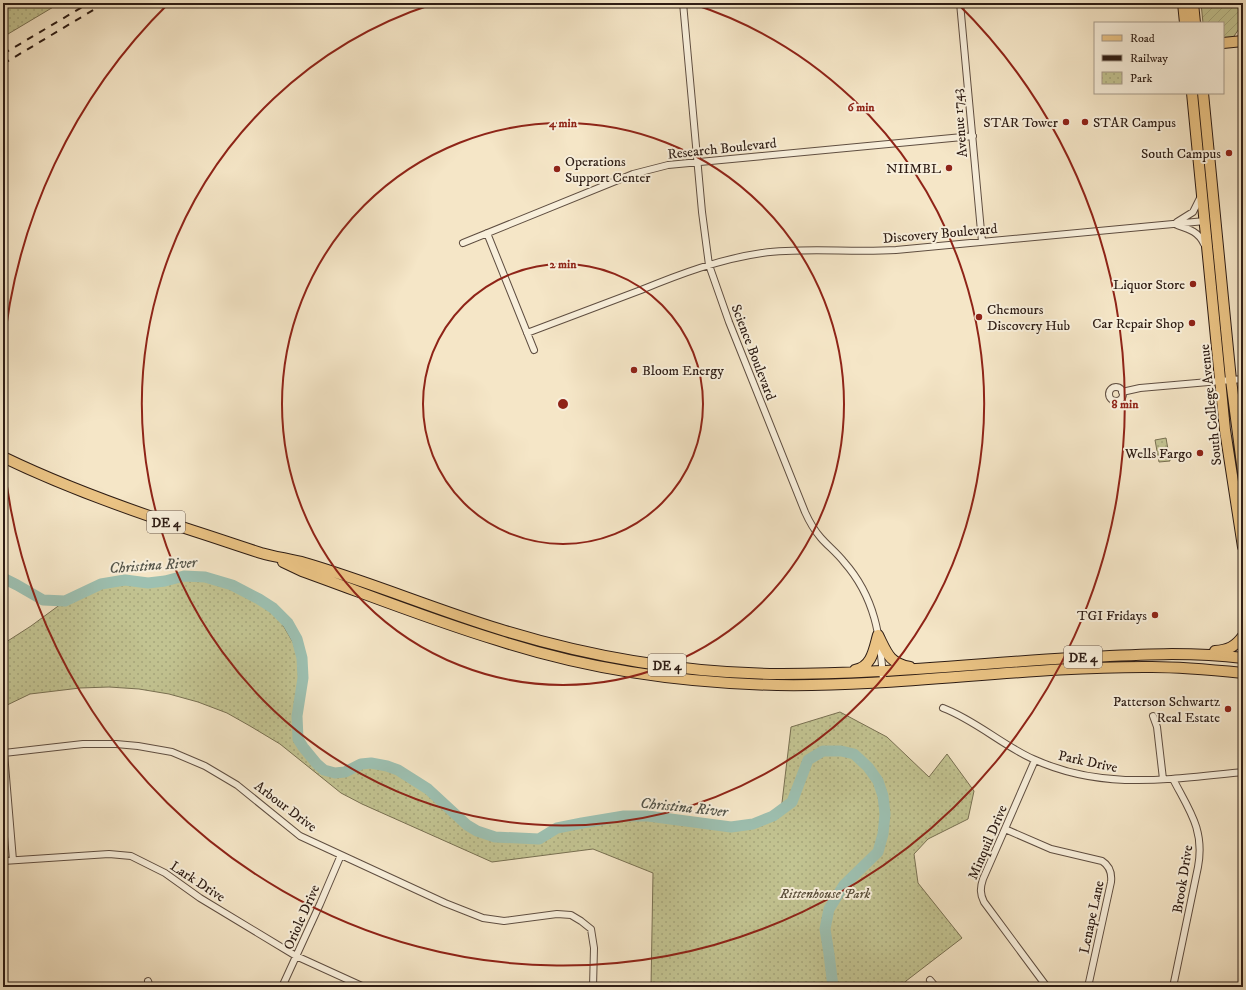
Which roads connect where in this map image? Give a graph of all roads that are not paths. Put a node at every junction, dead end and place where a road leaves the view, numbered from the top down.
1 (683, 3) edge
2 (960, 3) edge
3 (1183, 3) edge
4 (1193, 3) edge
5 (1185, 22) edge
6 (1196, 22) edge
7 (1243, 28) edge
8 (1242, 41) edge
9 (1224, 43) edge
10 (1192, 94) edge
11 (1203, 94) edge
12 (973, 136) junction
13 (698, 162) junction
14 (1202, 192) junction
15 (1205, 221) junction
16 (1174, 224) junction
17 (487, 233) junction
18 (982, 242) junction
19 (463, 243) dead end
20 (1208, 252) junction
21 (709, 265) junction
22 (527, 333) junction
23 (534, 350) dead end
24 (1243, 379) edge
25 (1231, 380) junction
26 (1220, 381) junction
27 (1122, 392) dead end
28 (3, 457) edge
29 (1243, 472) edge
30 (1243, 547) edge
31 (263, 553) junction
32 (878, 635) junction
33 (1243, 636) edge
34 (1179, 653) junction
35 (1243, 658) edge
36 (924, 669) junction
37 (882, 670) junction
38 (1219, 671) junction
39 (837, 673) junction
40 (1243, 673) edge
41 (1243, 680) edge
42 (883, 682) junction
43 (943, 708) dead end
44 (1153, 716) dead end
45 (1035, 760) junction
46 (1243, 772) edge
47 (1163, 779) junction
48 (1173, 779) junction
49 (1005, 829) junction
50 (341, 855) junction
51 (13, 860) junction
52 (3, 861) edge
53 (296, 956) junction
54 (930, 980) dead end
55 (282, 987) edge
56 (364, 987) edge
57 (593, 987) edge
58 (936, 987) edge
59 (1047, 987) edge
60 (1088, 987) edge
61 (1173, 987) edge

1 - 13 street, Science Boulevard
2 - 12 street, Avenue 1743
3 - 5 main road
4 - 6 main road
7 - 8 street
8 - 9 main road
10 - 14 main road, South College Avenue
11 - 25 main road, South College Avenue
12 - 13 street, Research Boulevard
12 - 18 street, Avenue 1743
13 - 17 street, Research Boulevard
13 - 21 street, Science Boulevard
14 - 15 main road, South College Avenue
14 - 16 street, Discovery Boulevard
15 - 16 street, Discovery Boulevard
15 - 20 main road, South College Avenue
16 - 18 street, Discovery Boulevard
16 - 20 street, Discovery Boulevard
17 - 19 street, Research Boulevard
17 - 22 street
18 - 21 street, Discovery Boulevard
20 - 26 main road, South College Avenue
21 - 22 street, Discovery Boulevard
21 - 32 street, Science Boulevard
22 - 23 street
24 - 25 street
25 - 26 street
25 - 29 main road, South College Avenue
26 - 27 street
26 - 30 main road, South College Avenue
28 - 31 main road, DE 4
31 - 39 main road, DE 4
31 - 42 main road, DE 4
32 - 36 main road
32 - 37 street, Science Boulevard
32 - 39 main road
33 - 34 main road
34 - 35 main road, DE 4
34 - 36 main road, DE 4
36 - 37 main road, DE 4
37 - 39 main road, DE 4
37 - 42 street, Science Boulevard
38 - 40 main road, DE 4
38 - 41 main road
38 - 42 main road, DE 4
43 - 45 street, Park Drive
44 - 47 street
45 - 47 street, Park Drive
45 - 49 street, Minquil Drive
46 - 48 street, Park Drive
47 - 48 street, Park Drive
48 - 61 street, Brook Drive
49 - 59 street, Minquil Drive
49 - 60 street, Lenape Lane
50 - 51 street, Arbour Drive
50 - 53 street, Oriole Drive
50 - 57 street, Arbour Drive
51 - 52 street, Lark Drive
51 - 53 street, Lark Drive
53 - 55 street, Oriole Drive
53 - 56 street, Lark Drive
54 - 58 street

